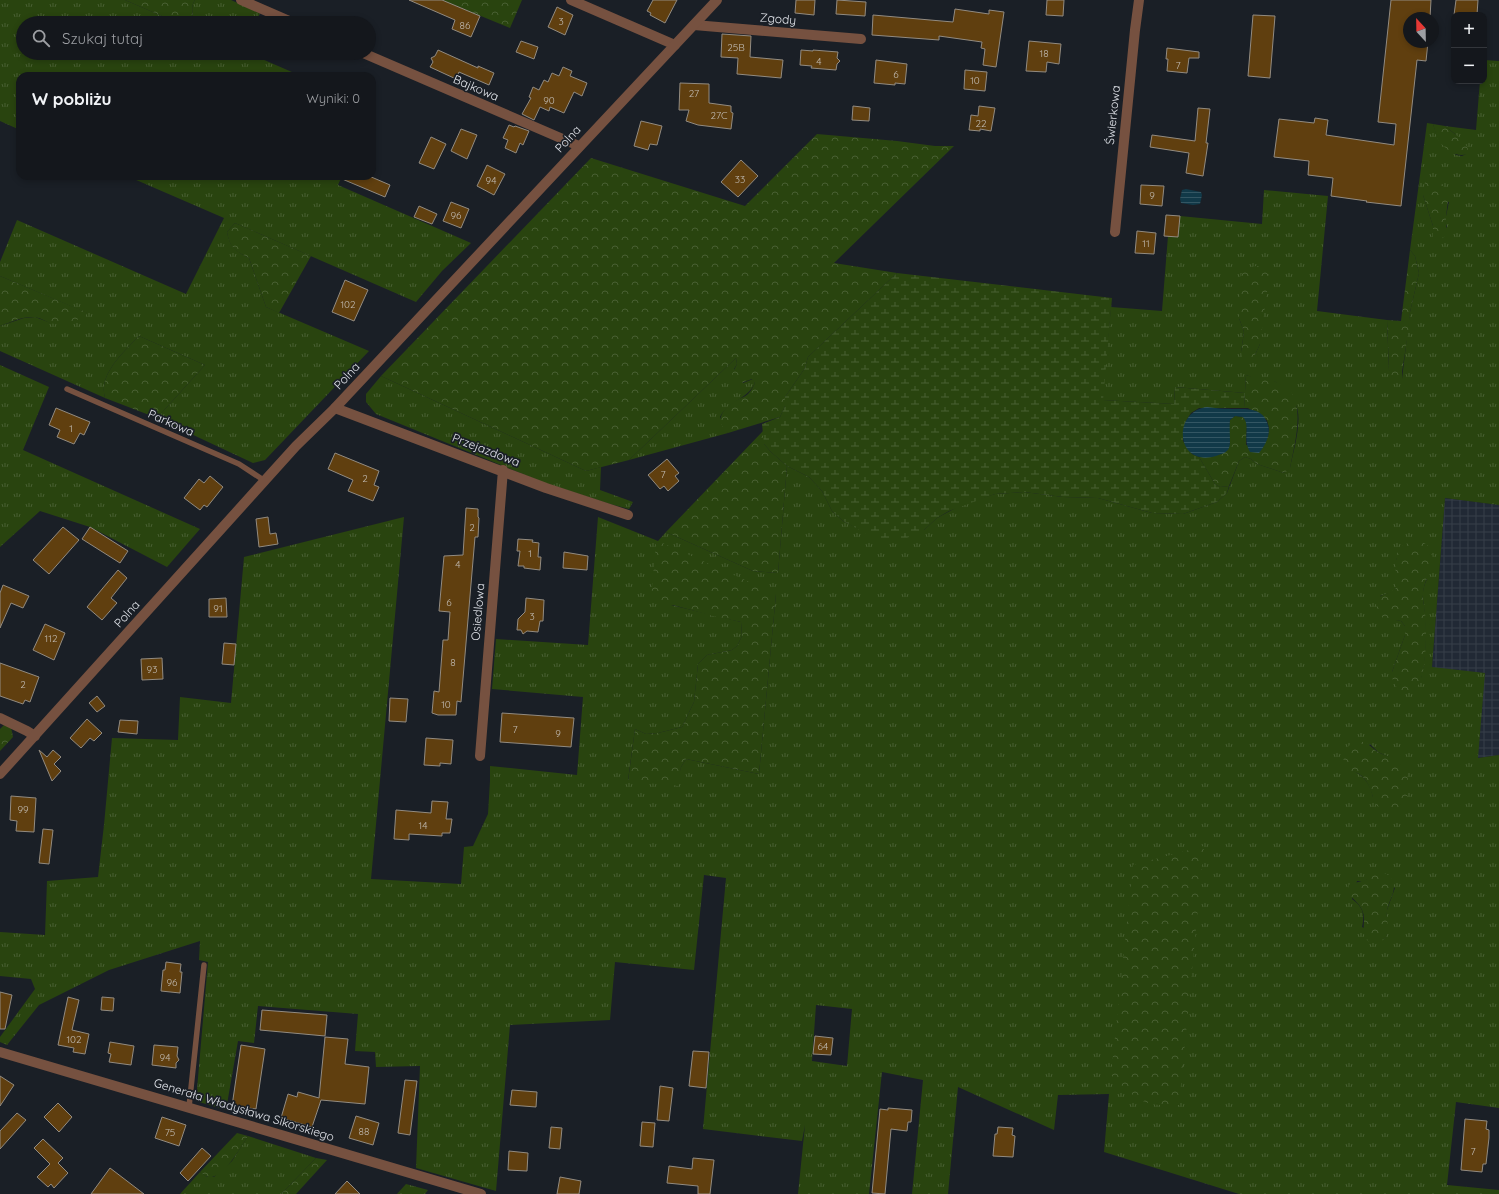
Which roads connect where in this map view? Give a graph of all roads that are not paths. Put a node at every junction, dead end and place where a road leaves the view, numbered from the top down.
1 (241, 0) edge
2 (571, 0) edge
3 (717, 0) edge
4 (1139, 0) edge
5 (278, 16) edge
6 (694, 26) junction
7 (860, 39) dead end
8 (675, 46) junction
9 (376, 59) edge
10 (579, 146) junction
11 (1115, 232) dead end
12 (67, 389) dead end
13 (335, 408) junction
14 (502, 470) junction
15 (265, 481) junction
16 (628, 515) dead end
17 (0, 718) edge
18 (35, 736) junction
19 (480, 756) dead end
20 (0, 774) edge
21 (204, 965) dead end
22 (0, 1052) edge
23 (189, 1107) junction
24 (481, 1194) edge

1 - 5 street
2 - 8 street
3 - 6 street, Polna
4 - 11 street, Świerkowa
6 - 7 street, Zgody
6 - 8 street, Polna
8 - 10 street, Polna
9 - 10 street, Bajkowa
10 - 13 street, Polna
12 - 15 lane, Parkowa
13 - 14 street, Przejazdowa
13 - 15 street, Polna
14 - 16 street, Przejazdowa
14 - 19 street, Osiedlowa
15 - 18 street, Polna
17 - 18 street
18 - 20 street, Polna
21 - 23 lane
22 - 23 street, Generała Władysława Sikorskiego
23 - 24 street, Generała Władysława Sikorskiego

